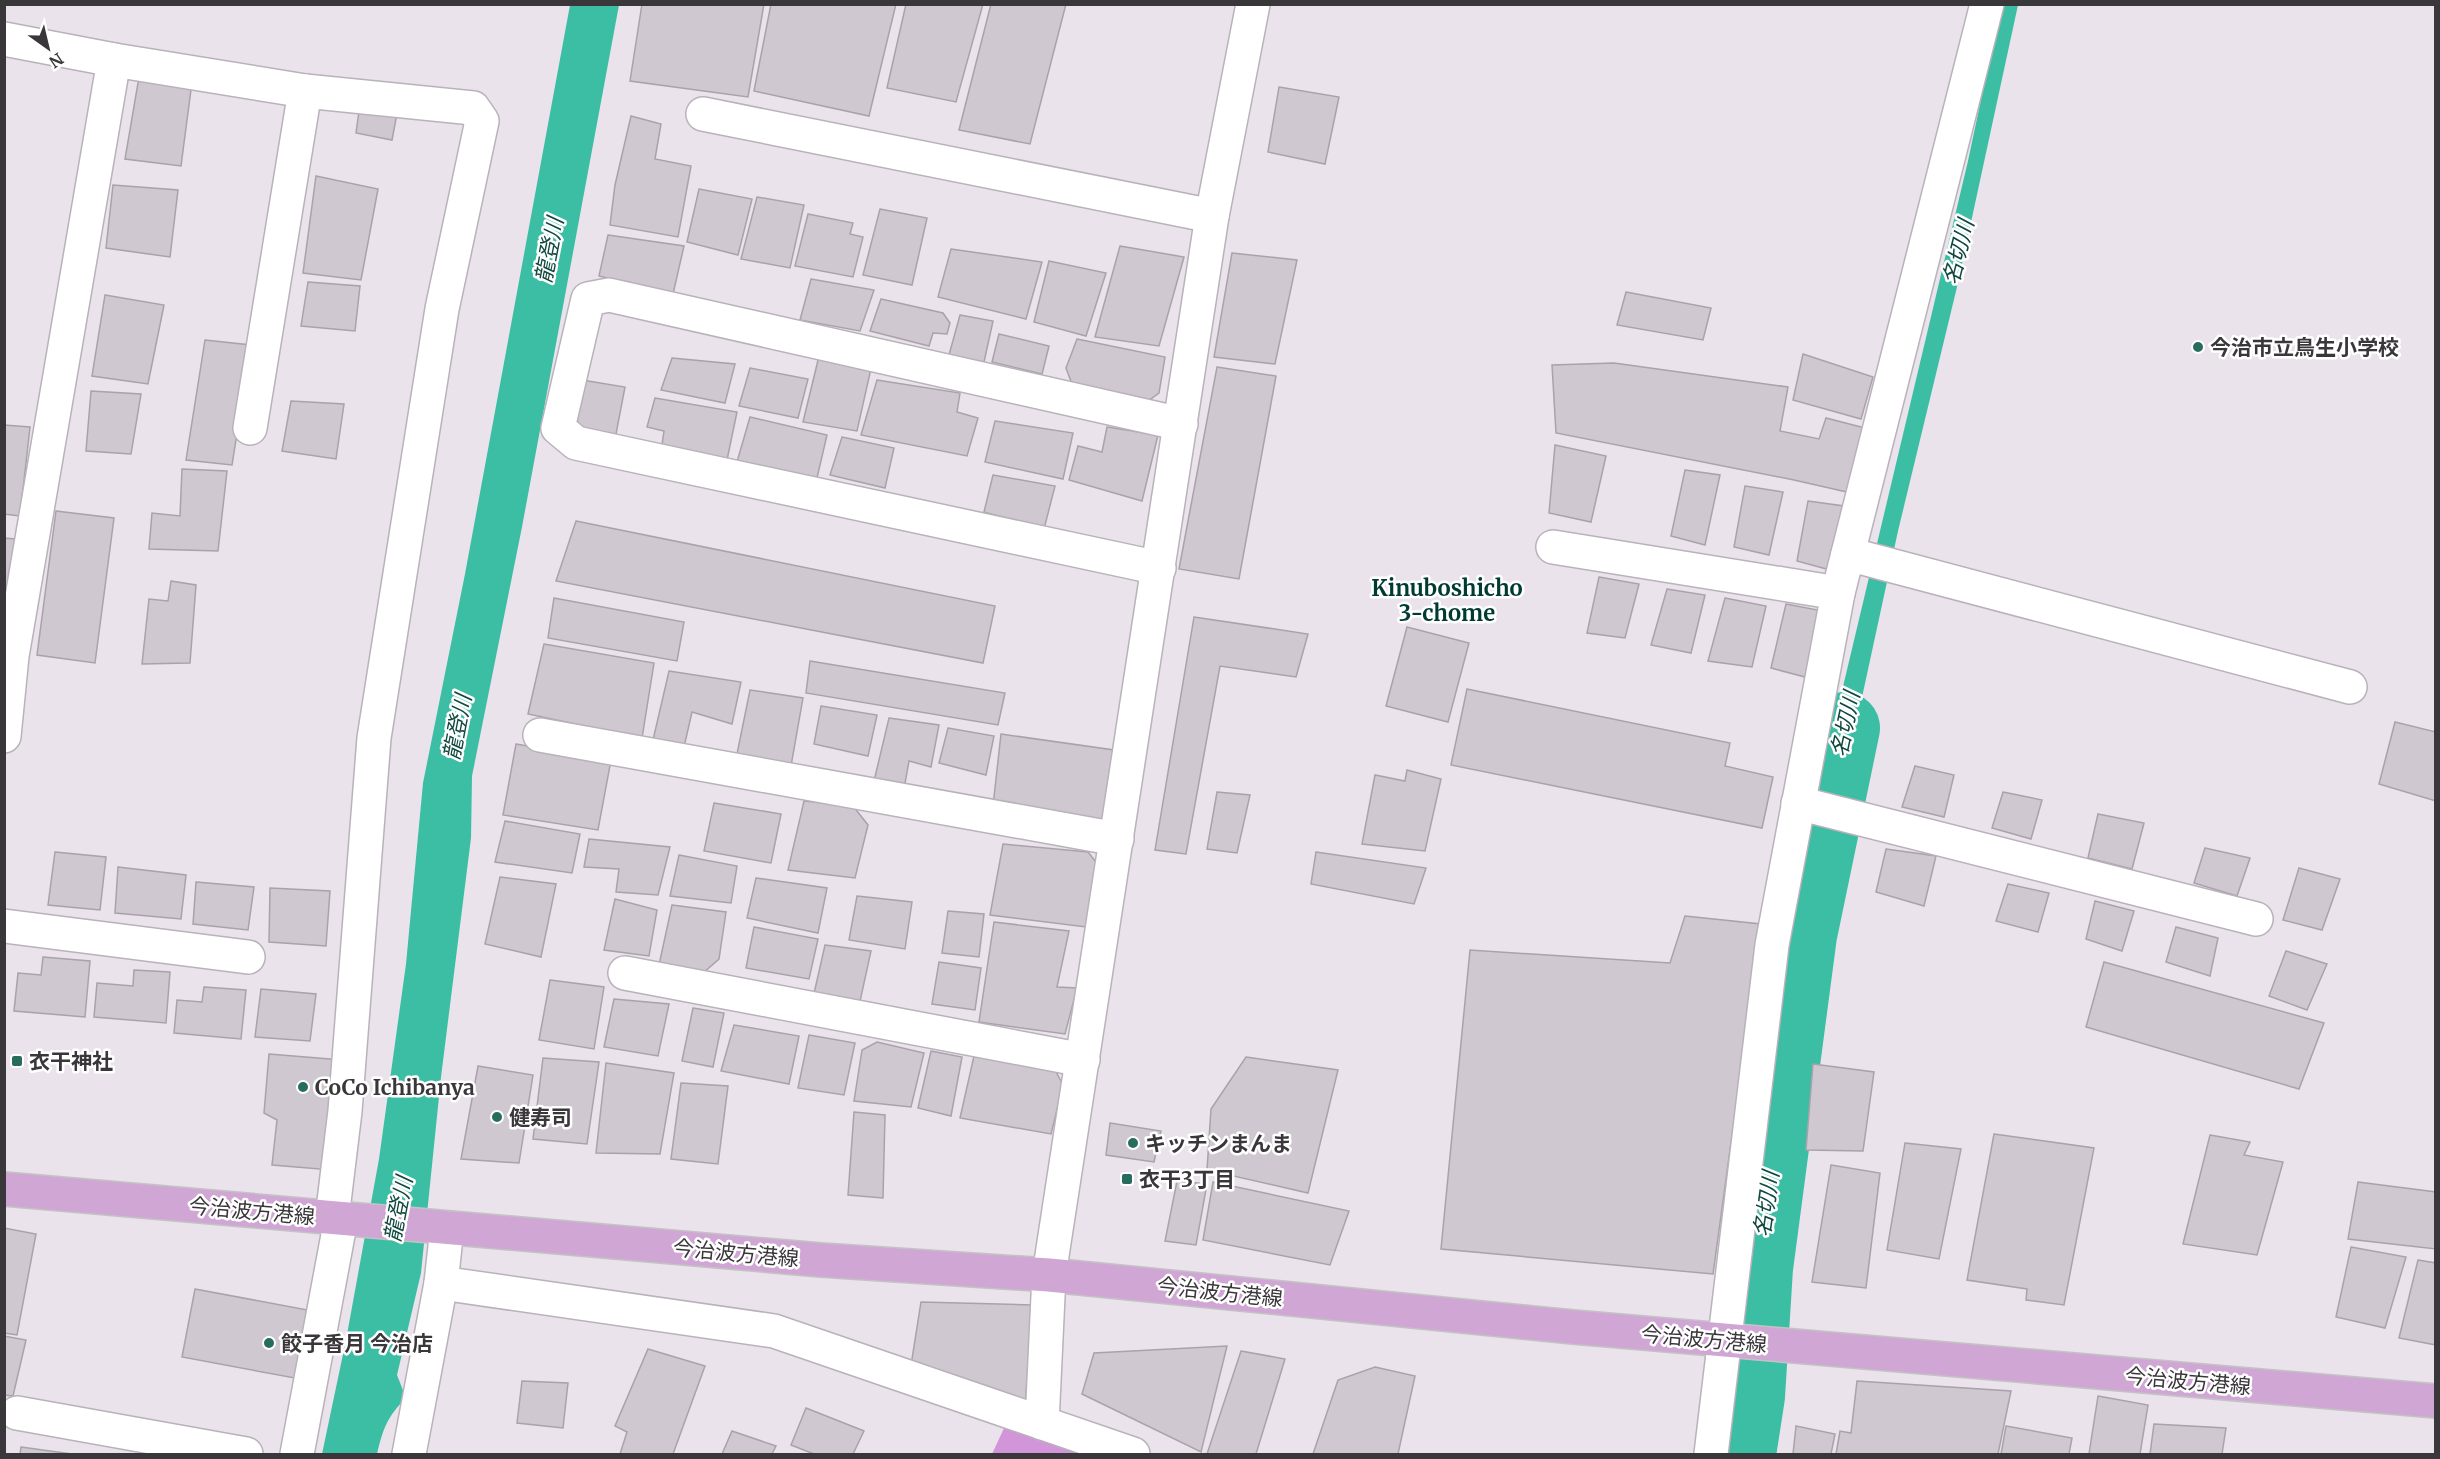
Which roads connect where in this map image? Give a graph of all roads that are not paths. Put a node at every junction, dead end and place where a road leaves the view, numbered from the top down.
1 (1253, 4) edge
2 (1986, 4) edge
3 (4, 39) edge
4 (114, 60) junction
5 (305, 91) junction
6 (703, 114) dead end
7 (1212, 216) junction
8 (1181, 424) junction
9 (250, 428) dead end
10 (1553, 547) dead end
11 (1848, 555) junction
12 (1159, 568) junction
13 (1838, 593) junction
14 (2350, 687) dead end
15 (540, 735) dead end
16 (4, 736) edge
17 (1798, 803) junction
18 (1117, 839) junction
19 (2256, 919) dead end
20 (4, 926) edge
21 (248, 957) dead end
22 (625, 973) dead end
23 (1083, 1060) junction
24 (4, 1189) edge
25 (336, 1218) junction
26 (447, 1228) junction
27 (1049, 1275) junction
28 (441, 1283) junction
29 (1724, 1340) junction
30 (2436, 1401) edge
31 (17, 1413) dead end
32 (1042, 1423) junction
33 (246, 1455) edge
34 (297, 1455) edge
35 (409, 1455) edge
36 (1133, 1455) edge
37 (1711, 1455) edge

1 - 7 street
2 - 11 street
3 - 4 street
4 - 5 street
4 - 16 street
5 - 9 street
5 - 25 street
6 - 7 street
7 - 8 street
8 - 12 street
8 - 12 street
10 - 13 street
11 - 13 street
11 - 14 street
12 - 18 street
13 - 17 street
15 - 18 street
17 - 19 street
17 - 29 street
18 - 23 street
20 - 21 street
22 - 23 street
23 - 27 street
24 - 25 main road, 今治波方港線
25 - 26 main road, 今治波方港線
25 - 34 street
26 - 27 main road, 今治波方港線
26 - 28 street
27 - 29 main road, 今治波方港線
27 - 32 street
28 - 32 street
28 - 35 street
29 - 30 main road, 今治波方港線
29 - 37 street
31 - 33 street
32 - 36 street

